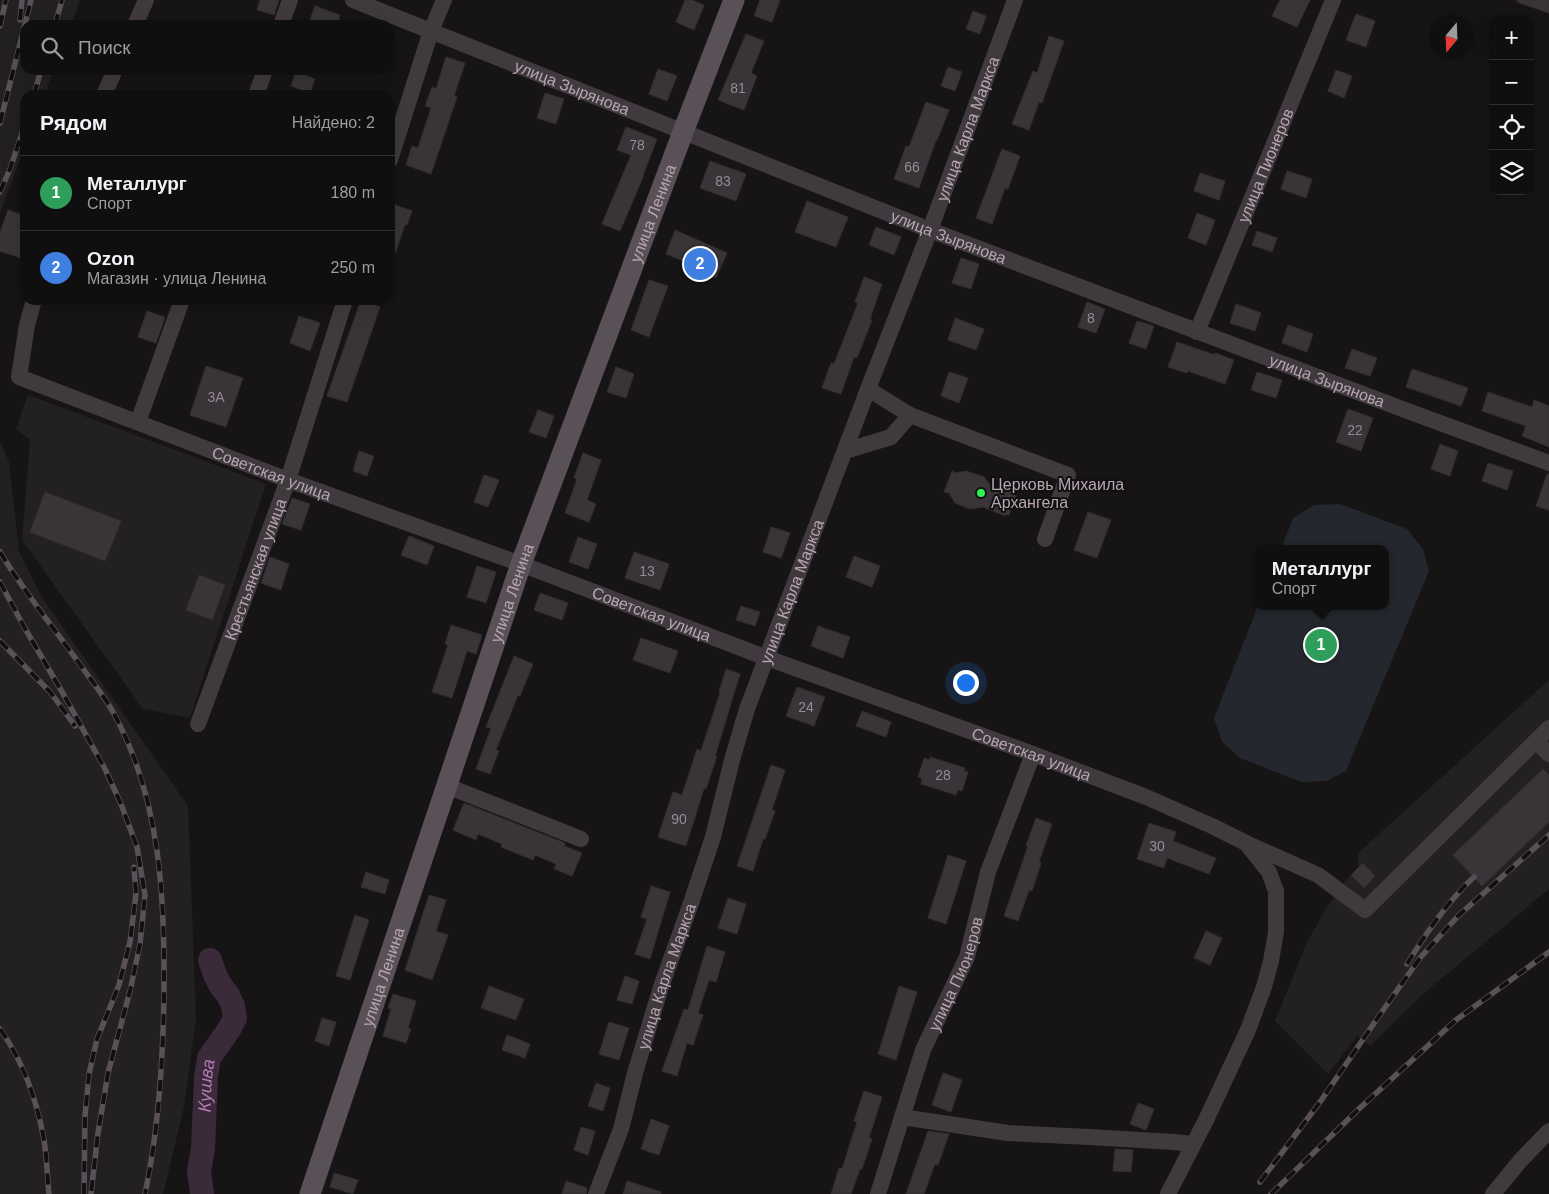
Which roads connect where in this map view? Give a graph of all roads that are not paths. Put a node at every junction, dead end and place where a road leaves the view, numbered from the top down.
1 (146, 0) edge
2 (290, 0) edge
3 (352, 0) edge
4 (444, 0) edge
5 (734, 0) edge
6 (1015, 0) edge
7 (1334, 0) edge
8 (137, 20) edge
9 (283, 20) edge
10 (431, 31) junction
11 (113, 75) edge
12 (263, 75) edge
13 (106, 90) edge
14 (258, 90) edge
15 (682, 132) junction
16 (395, 144) edge
17 (930, 230) junction
18 (32, 305) edge
19 (180, 305) edge
20 (343, 305) edge
21 (1198, 332) junction
22 (868, 389) junction
23 (910, 415) junction
24 (138, 422) junction
25 (845, 451) junction
26 (1549, 463) edge
27 (288, 480) junction
28 (1045, 538) dead end
29 (520, 564) junction
30 (767, 658) junction
31 (198, 724) dead end
32 (1549, 728) edge
33 (1536, 741) junction
34 (1033, 754) junction
35 (1549, 754) edge
36 (447, 786) junction
37 (582, 839) dead end
38 (1246, 843) junction
39 (902, 1117) junction
40 (1546, 1138) edge
41 (1193, 1144) junction
42 (310, 1194) edge
43 (596, 1194) edge
44 (878, 1194) edge
45 (1168, 1194) edge
46 (1493, 1194) edge

1 - 8 street
2 - 9 street
3 - 10 street, улица Зырянова
4 - 10 street
5 - 15 main road, улица Ленина
6 - 17 street, улица Карла Маркса
7 - 21 street, улица Пионеров
10 - 15 street, улица Зырянова
10 - 16 street
11 - 13 street
12 - 14 street
15 - 17 street, улица Зырянова
15 - 29 main road, улица Ленина
17 - 21 street, улица Зырянова
17 - 22 street, улица Карла Маркса
18 - 24 street, Советская улица
19 - 24 street
20 - 27 street, Крестьянская улица
21 - 26 street, улица Зырянова
22 - 23 street
22 - 25 street, улица Карла Маркса
23 - 25 street
23 - 28 street
24 - 27 street, Советская улица
25 - 30 street, улица Карла Маркса
27 - 29 street, Советская улица
27 - 31 street, Крестьянская улица
29 - 30 street, Советская улица
29 - 36 main road, улица Ленина
30 - 34 street, Советская улица
30 - 43 street, улица Карла Маркса
32 - 33 street
33 - 35 street
33 - 38 street
34 - 38 street, Советская улица
34 - 39 street, улица Пионеров
36 - 37 street
36 - 42 main road, улица Ленина
38 - 41 street, Советская улица
39 - 41 street
39 - 44 street, улица Пионеров
40 - 46 street
41 - 45 street

